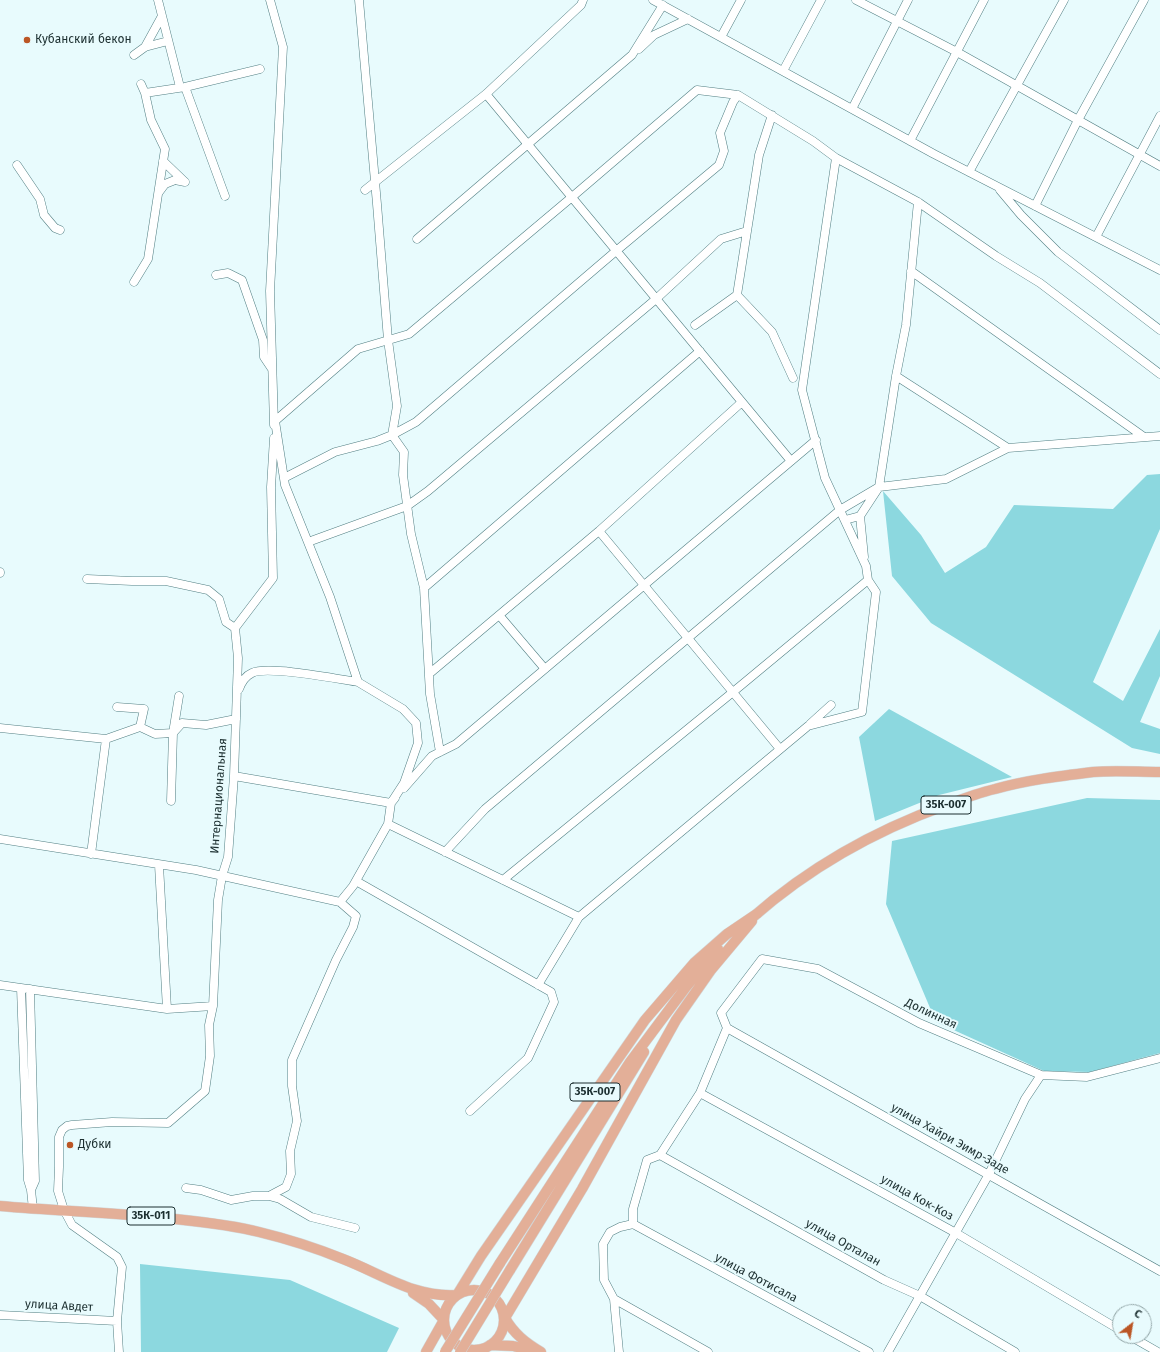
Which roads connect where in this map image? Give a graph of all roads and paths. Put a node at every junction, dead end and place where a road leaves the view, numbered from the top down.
1 (158, 0) edge
2 (270, 0) edge
3 (359, 0) edge
4 (583, 0) edge
5 (653, 0) edge
6 (741, 0) edge
7 (821, 0) edge
8 (856, 0) edge
9 (908, 0) edge
10 (984, 0) edge
11 (1064, 0) edge
12 (1144, 0) edge
13 (663, 5) junction
14 (162, 16) junction
15 (688, 19) junction
16 (897, 20) junction
17 (721, 37) junction
18 (168, 41) junction
19 (145, 47) junction
20 (957, 52) junction
21 (632, 54) junction
22 (134, 55) dead end
23 (260, 69) dead end
24 (783, 71) junction
25 (141, 84) dead end
26 (1016, 86) junction
27 (182, 87) junction
28 (145, 93) junction
29 (486, 94) junction
30 (738, 95) junction
31 (852, 109) junction
32 (772, 115) junction
33 (1160, 116) edge
34 (1078, 120) junction
35 (910, 141) junction
36 (528, 144) junction
37 (1140, 154) junction
38 (836, 158) junction
39 (163, 161) junction
40 (17, 165) dead end
41 (1160, 166) edge
42 (969, 172) junction
43 (375, 182) junction
44 (997, 186) junction
45 (365, 190) dead end
46 (158, 195) junction
47 (226, 196) dead end
48 (572, 197) junction
49 (918, 202) junction
50 (1035, 206) junction
51 (60, 230) dead end
52 (747, 232) junction
53 (1096, 237) junction
54 (417, 239) dead end
55 (616, 251) junction
56 (911, 270) junction
57 (1160, 270) edge
58 (216, 274) dead end
59 (134, 282) dead end
60 (737, 295) junction
61 (656, 299) junction
62 (695, 325) dead end
63 (1160, 330) edge
64 (388, 340) junction
65 (700, 351) junction
66 (273, 370) junction
67 (1160, 374) edge
68 (896, 376) junction
69 (793, 378) dead end
70 (742, 402) junction
71 (274, 421) junction
72 (392, 436) junction
73 (1160, 436) edge
74 (1144, 437) junction
75 (816, 440) junction
76 (1008, 448) junction
77 (791, 461) junction
78 (284, 478) junction
79 (879, 487) junction
80 (407, 506) junction
81 (840, 510) junction
82 (860, 516) junction
83 (845, 520) junction
84 (599, 531) junction
85 (308, 542) junction
86 (866, 566) junction
87 (87, 580) dead end
88 (868, 580) junction
89 (644, 585) junction
90 (424, 588) junction
91 (499, 615) junction
92 (235, 628) junction
93 (688, 638) junction
94 (545, 669) junction
95 (429, 674) junction
96 (358, 682) junction
97 (237, 692) junction
98 (733, 692) junction
99 (179, 696) dead end
100 (831, 705) dead end
101 (117, 707) dead end
102 (236, 719) junction
103 (808, 726) junction
104 (140, 727) junction
105 (0, 728) edge
106 (173, 733) junction
107 (106, 739) junction
108 (780, 749) junction
109 (440, 752) junction
110 (1160, 772) edge
111 (234, 776) junction
112 (171, 801) dead end
113 (391, 803) junction
114 (388, 824) junction
115 (0, 839) edge
116 (445, 852) junction
117 (91, 854) junction
118 (159, 865) junction
119 (222, 876) junction
120 (503, 880) junction
121 (356, 881) junction
122 (340, 902) junction
123 (758, 913) junction
124 (579, 917) junction
125 (0, 985) edge
126 (538, 985) junction
127 (21, 988) junction
128 (30, 989) junction
129 (212, 1006) junction
130 (167, 1009) junction
131 (661, 1020) junction
132 (727, 1028) junction
133 (1160, 1058) edge
134 (1041, 1075) junction
135 (700, 1093) junction
136 (470, 1111) dead end
137 (660, 1155) junction
138 (989, 1174) junction
139 (186, 1188) dead end
140 (31, 1190) junction
141 (269, 1196) junction
142 (0, 1206) edge
143 (33, 1209) junction
144 (64, 1210) junction
145 (633, 1224) junction
146 (355, 1228) dead end
147 (956, 1233) junction
148 (1160, 1271) edge
149 (403, 1286) junction
150 (457, 1295) junction
151 (920, 1296) junction
152 (614, 1299) junction
153 (0, 1315) edge
154 (505, 1318) junction
155 (444, 1320) junction
156 (117, 1321) junction
157 (1112, 1325) edge
158 (1144, 1344) edge
159 (488, 1349) edge
160 (119, 1352) edge
161 (426, 1352) edge
162 (445, 1352) edge
163 (460, 1352) edge
164 (539, 1352) edge
165 (619, 1352) edge
166 (708, 1352) edge
167 (869, 1352) edge
168 (888, 1352) edge
169 (1015, 1352) edge
170 (1158, 1352) edge

1 - 14 street
2 - 66 street
3 - 43 street
4 - 29 street
5 - 13 street
6 - 17 street
7 - 24 street
8 - 16 street
9 - 16 street
10 - 20 street
11 - 26 street
12 - 34 street
13 - 15 street
13 - 21 street
14 - 18 street
14 - 19 street
15 - 17 street
15 - 21 street
16 - 20 street
16 - 31 street
17 - 24 street
18 - 19 street
18 - 27 street
19 - 22 street
20 - 26 street
20 - 35 street
21 - 36 street
23 - 27 street
24 - 31 street
25 - 28 street
26 - 34 street
26 - 42 street
27 - 28 street
27 - 47 street
28 - 39 street
29 - 36 street
29 - 43 street
30 - 32 street
30 - 48 street
30 - 55 street
31 - 35 street
32 - 38 street
32 - 52 street
33 - 37 street
34 - 37 street
34 - 50 street
35 - 42 street
36 - 48 street
36 - 54 street
37 - 41 street
37 - 53 street
38 - 49 street
38 - 75 street
39 - 46 street
39 - 46 street
40 - 51 street
42 - 44 street
43 - 45 street
43 - 64 street
44 - 50 street
44 - 63 street
46 - 59 street
48 - 55 street
48 - 64 street
49 - 56 street
49 - 67 street
50 - 53 street
52 - 60 street
52 - 61 street
53 - 57 street
55 - 61 street
55 - 72 street
56 - 68 street
56 - 74 street
58 - 66 street
60 - 62 street
60 - 69 street
61 - 65 street
61 - 80 street
64 - 71 street
64 - 72 street
65 - 70 street
65 - 90 street
66 - 71 street
68 - 76 street
68 - 79 street
70 - 77 street
70 - 84 street
71 - 78 street
71 - 92 street
72 - 78 street
72 - 80 street
73 - 74 street
74 - 76 street
75 - 77 street
75 - 81 street
76 - 79 street
77 - 89 street
78 - 85 street
79 - 81 street
79 - 82 street
80 - 85 street
80 - 90 street
81 - 83 street
81 - 93 street
82 - 83 street
82 - 86 street
83 - 86 street
84 - 89 street
84 - 91 street
85 - 96 street
86 - 88 street
87 - 92 street
88 - 98 street
88 - 103 street
89 - 93 street
89 - 94 street
90 - 95 street
91 - 94 street
91 - 95 street
92 - 97 street, Интернациональная
93 - 98 street
93 - 116 street
94 - 109 street
95 - 109 street
96 - 97 street
96 - 113 street
97 - 102 street, Интернациональная
98 - 108 street
98 - 120 street
99 - 106 street
100 - 103 street
101 - 104 street
102 - 106 street
102 - 111 street, Интернациональная
103 - 108 street
104 - 106 street
104 - 107 street
105 - 107 street
106 - 112 street
107 - 117 street
108 - 124 street
109 - 113 street
110 - 123 main road, 35К-007
111 - 113 street
111 - 119 street, Интернациональная
113 - 114 street
114 - 116 street
114 - 121 street
115 - 117 street
116 - 120 street
117 - 118 street
118 - 119 street
118 - 130 street
119 - 122 street
119 - 129 street, Интернациональная
120 - 124 street
121 - 122 street
121 - 126 street
122 - 141 street
123 - 131 main road, 35К-007
123 - 150 main road, 35К-007
123 - 154 main road, 35К-007
124 - 126 street
125 - 127 street
126 - 136 street
127 - 128 street
127 - 140 street
128 - 130 street
128 - 140 street
129 - 130 street
129 - 144 street, Интернациональная
131 - 162 main road, 35К-007, bridge
131 - 163 main road, 35К-007, bridge
132 - 134 street, Долинная
132 - 135 street
132 - 138 street, улица Хайри Эимр-Заде
133 - 134 street, Долинная
134 - 138 street
135 - 137 street
135 - 147 street, улица Кок-Коз
137 - 145 street
137 - 151 street, улица Орталан
138 - 147 street
138 - 148 street, улица Хайри Эимр-Заде
139 - 141 street
140 - 143 street
141 - 146 street
142 - 143 main road, 35К-011
143 - 144 main road, 35К-011
144 - 149 main road, 35К-011
144 - 156 street
145 - 152 street
145 - 167 street, улица Фотисала
147 - 151 street
147 - 157 street, улица Кок-Коз
149 - 150 main road
149 - 155 main road, 35К-011
150 - 154 main road
150 - 155 main road
151 - 168 street
151 - 169 street, улица Орталан
152 - 165 street
152 - 166 street
153 - 156 street, улица Авдет
154 - 159 main road
154 - 164 main road
155 - 159 main road
155 - 161 main road
156 - 160 street
158 - 170 street
159 - 164 main road

